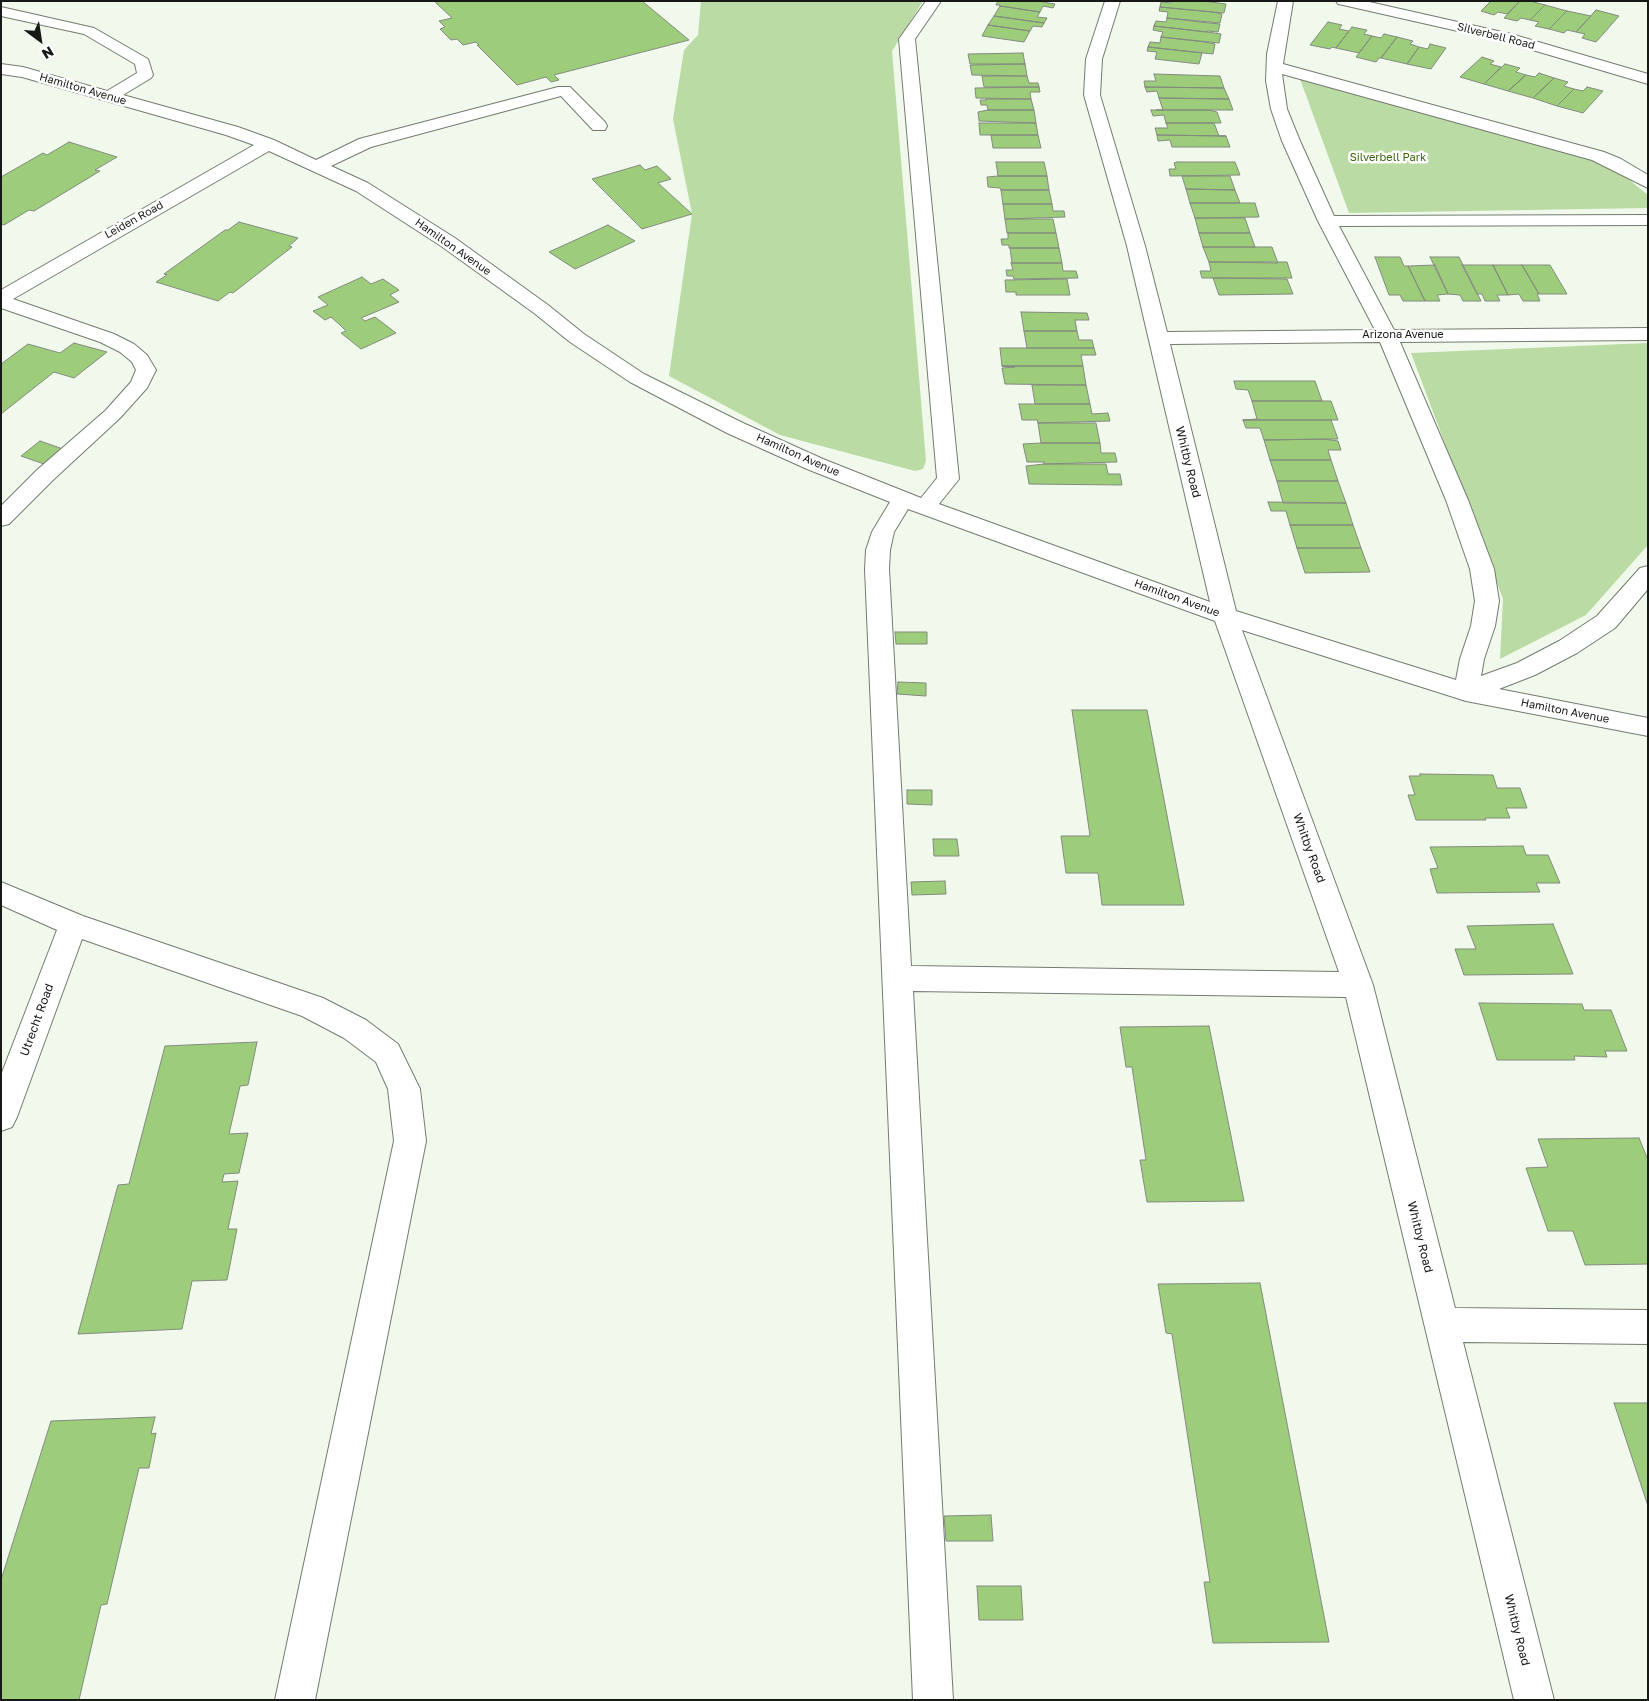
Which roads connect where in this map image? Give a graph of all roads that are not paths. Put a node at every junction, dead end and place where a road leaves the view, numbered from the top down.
1 (934, 1) edge
2 (1113, 1) edge
3 (1286, 1) edge
4 (1343, 1) edge
5 (1, 12) edge
6 (1275, 67) junction
7 (1, 69) edge
8 (1648, 79) edge
9 (110, 96) junction
10 (599, 126) dead end
11 (268, 144) junction
12 (317, 166) junction
13 (1648, 183) edge
14 (1326, 220) junction
15 (1648, 220) edge
16 (1, 299) edge
17 (1648, 334) edge
18 (1387, 335) junction
19 (1158, 338) junction
20 (914, 503) junction
21 (1, 519) edge
22 (1648, 574) edge
23 (1225, 616) junction
24 (1466, 692) junction
25 (1648, 727) edge
26 (1, 893) edge
27 (73, 924) junction
28 (898, 978) junction
29 (1358, 985) junction
30 (1, 1117) edge
31 (1442, 1325) junction
32 (1648, 1327) edge
33 (295, 1700) edge
34 (933, 1700) edge
35 (1534, 1700) edge

1 - 20 street
2 - 19 street, Whitby Road
3 - 6 street
4 - 8 street, Silverbell Road
5 - 9 street
6 - 13 street
6 - 14 street
7 - 9 street, Hamilton Avenue
9 - 11 street, Hamilton Avenue
10 - 12 street
11 - 12 street, Hamilton Avenue
11 - 16 street, Leiden Road
12 - 20 street, Hamilton Avenue
14 - 15 street
14 - 18 street
16 - 21 street
17 - 18 street, Arizona Avenue
18 - 19 street, Arizona Avenue
18 - 24 street
19 - 23 street, Whitby Road
20 - 23 street, Hamilton Avenue
20 - 28 street
22 - 24 street
23 - 24 street, Hamilton Avenue
23 - 29 street, Whitby Road
24 - 25 street, Hamilton Avenue
26 - 27 street
27 - 30 street, Utrecht Road
27 - 33 street
28 - 29 street
28 - 34 street
29 - 31 street, Whitby Road
31 - 32 street
31 - 35 street, Whitby Road

